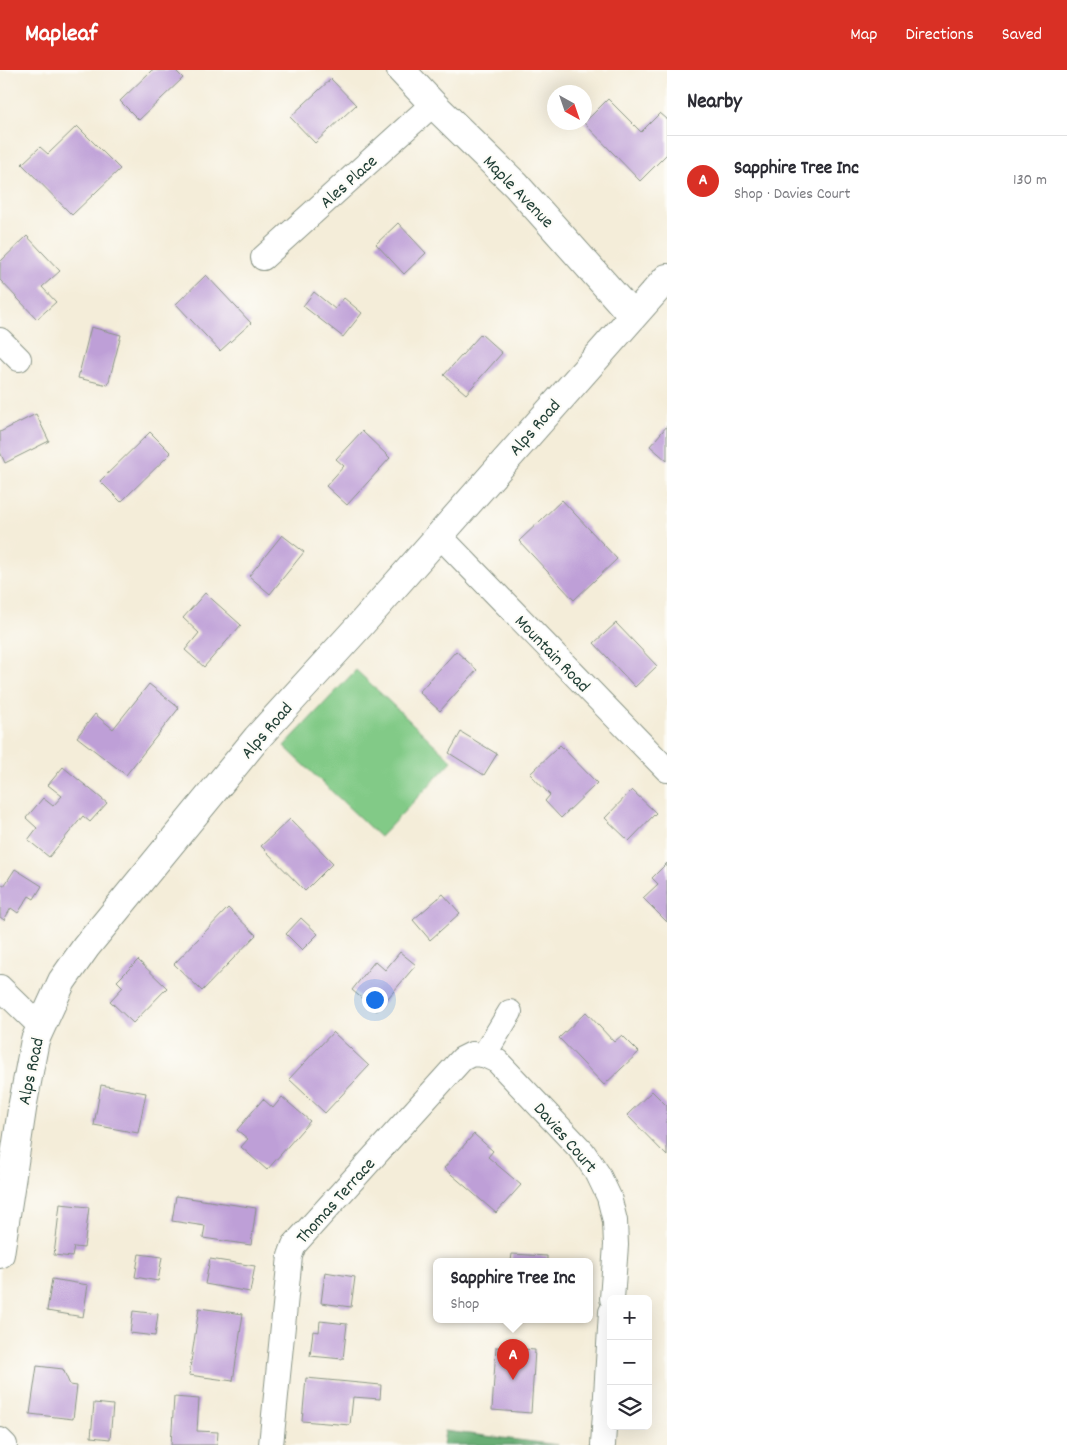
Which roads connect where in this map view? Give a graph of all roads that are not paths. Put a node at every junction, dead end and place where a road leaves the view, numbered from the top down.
1 (401, 70) edge
2 (433, 104) junction
3 (263, 258) dead end
4 (667, 278) edge
5 (632, 315) junction
6 (0, 340) edge
7 (19, 360) dead end
8 (439, 535) junction
9 (667, 770) edge
10 (0, 988) edge
11 (510, 1012) dead end
12 (40, 1026) junction
13 (484, 1055) junction
14 (0, 1254) edge
15 (612, 1295) edge
16 (609, 1340) edge
17 (0, 1440) edge
18 (5, 1445) edge
19 (271, 1445) edge
20 (603, 1445) edge

1 - 2 main road, Maple Avenue
2 - 3 street, Ales Place
2 - 5 main road, Maple Avenue
4 - 5 main road, Alps Road
5 - 8 main road, Alps Road
6 - 7 street
8 - 9 street, Mountain Road
8 - 12 main road, Alps Road
10 - 12 street
11 - 13 street
12 - 14 main road, Alps Road
13 - 15 street, Davies Court
13 - 19 street, Thomas Terrace
16 - 20 street
17 - 18 street

